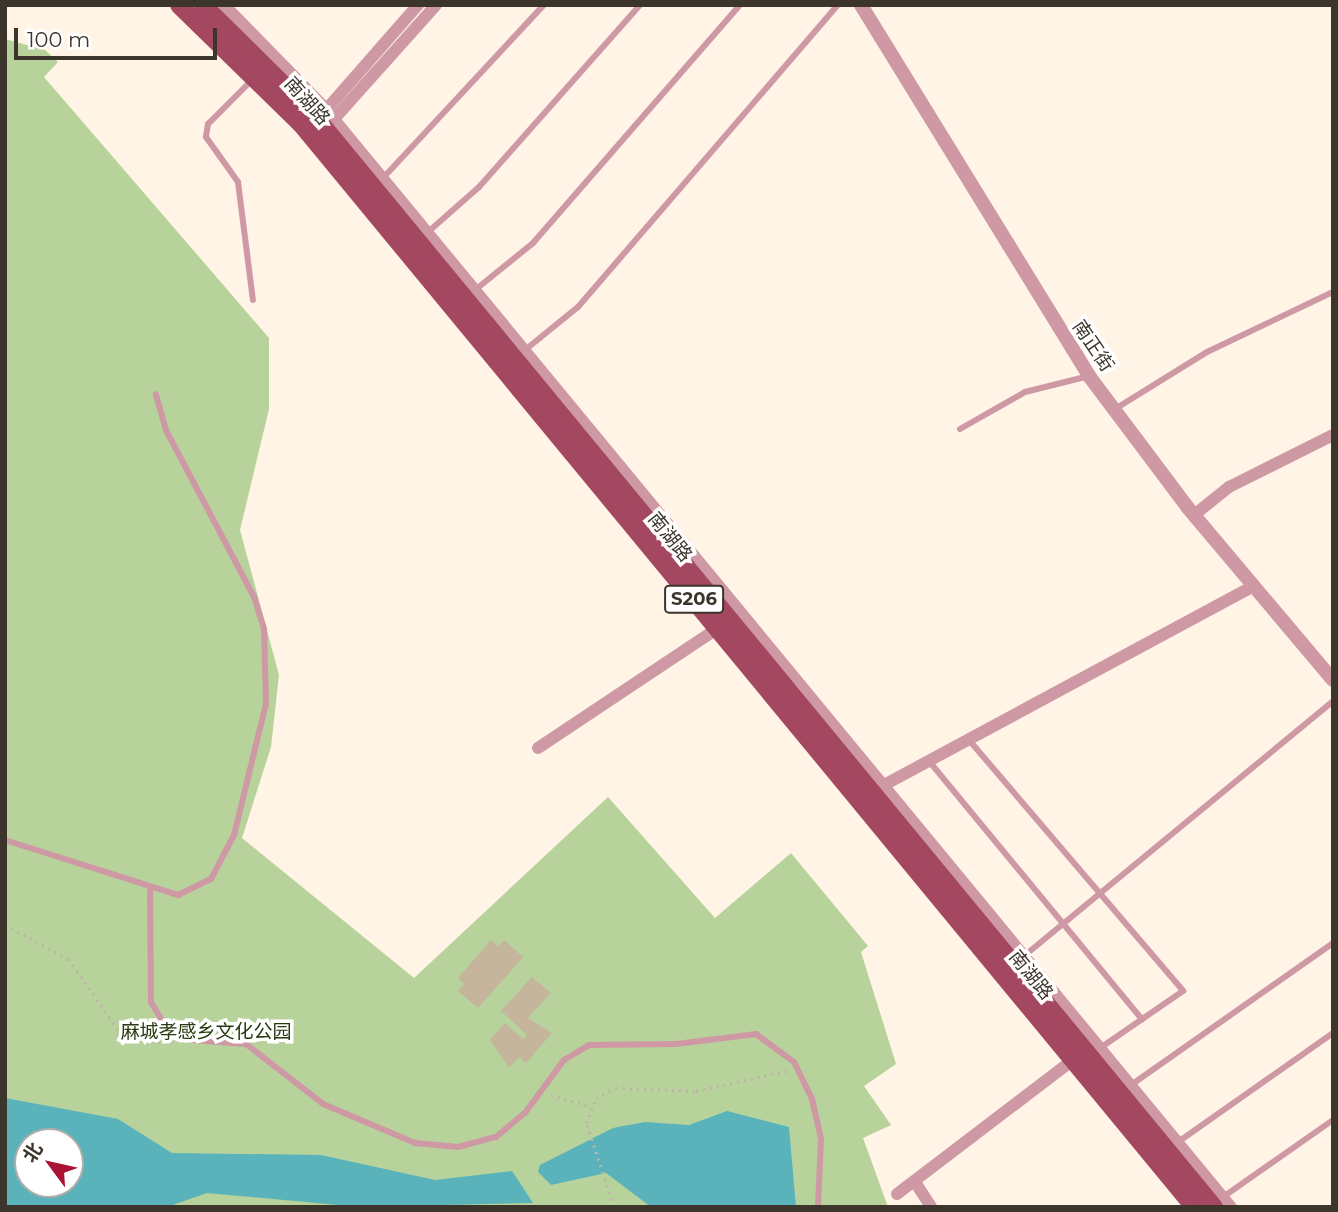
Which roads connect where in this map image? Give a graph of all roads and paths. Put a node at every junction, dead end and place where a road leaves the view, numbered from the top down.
1 (180, 5) edge
2 (203, 5) edge
3 (224, 5) edge
4 (418, 5) edge
5 (436, 5) edge
6 (544, 5) edge
7 (640, 5) edge
8 (740, 5) edge
9 (838, 5) edge
10 (862, 5) edge
11 (256, 76) junction
12 (330, 115) junction
13 (383, 178) junction
14 (428, 232) junction
15 (475, 290) junction
16 (1333, 292) edge
17 (253, 300) dead end
18 (525, 350) junction
19 (1089, 376) junction
20 (156, 394) dead end
21 (1114, 410) junction
22 (960, 429) dead end
23 (1333, 435) edge
24 (1194, 514) junction
25 (1254, 586) junction
26 (718, 628) junction
27 (1333, 680) edge
28 (1333, 701) edge
29 (969, 740) junction
30 (538, 748) dead end
31 (929, 761) junction
32 (884, 785) junction
33 (5, 840) edge
34 (150, 891) junction
35 (1100, 894) junction
36 (1063, 924) junction
37 (5, 925) edge
38 (1333, 943) edge
39 (1024, 956) junction
40 (1142, 1019) junction
41 (1333, 1033) edge
42 (191, 1040) junction
43 (1100, 1048) junction
44 (1073, 1060) junction
45 (797, 1068) junction
46 (1131, 1085) junction
47 (542, 1090) junction
48 (590, 1106) junction
49 (1333, 1120) edge
50 (1178, 1142) junction
51 (915, 1182) junction
52 (897, 1194) dead end
53 (1222, 1204) edge
54 (614, 1207) edge
55 (818, 1207) edge
56 (931, 1207) edge
57 (1194, 1207) edge

1 - 11 main road, 南湖路 / S206
2 - 53 main road, 南湖路 / S206
3 - 12 street
4 - 12 street
5 - 12 street
6 - 13 lane
7 - 14 lane
8 - 15 lane
9 - 18 lane
10 - 19 street, 南正街
11 - 17 lane
11 - 26 main road, 南湖路 / S206
12 - 13 street
13 - 14 street
14 - 15 street
15 - 18 street
16 - 21 lane
18 - 32 street
19 - 21 street, 南正街
19 - 22 lane
20 - 34 lane
21 - 24 street, 南正街
23 - 24 street
24 - 25 street, 南正街
25 - 27 street, 南正街
25 - 29 street
26 - 30 street
26 - 44 main road, 南湖路 / S206
28 - 35 lane
29 - 31 street
29 - 35 lane
31 - 32 street
31 - 36 lane
32 - 39 street
33 - 34 lane
34 - 42 lane
35 - 36 lane
35 - 40 lane
36 - 39 lane
36 - 40 lane
37 - 42 path
38 - 46 lane
39 - 43 street
40 - 43 lane
41 - 50 lane
42 - 47 lane
43 - 46 street
44 - 51 street
44 - 57 main road, 南湖路 / S206
45 - 47 lane
45 - 48 path
45 - 55 lane
46 - 50 street
47 - 48 path
48 - 54 path
49 - 53 lane
50 - 53 street
51 - 52 street
51 - 56 street

